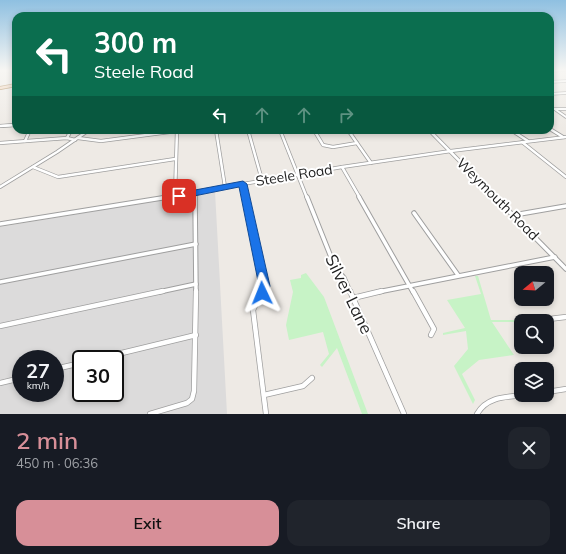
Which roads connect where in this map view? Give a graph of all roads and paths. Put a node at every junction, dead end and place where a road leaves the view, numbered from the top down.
1 (566, 93) edge
2 (554, 94) edge
3 (555, 109) joint
4 (566, 109) edge
5 (566, 117) edge
6 (12, 125) edge
7 (0, 126) edge
8 (554, 131) edge
9 (28, 134) edge
10 (69, 134) edge
11 (84, 134) edge
12 (150, 134) edge
13 (177, 134) edge
14 (217, 134) edge
15 (249, 134) edge
16 (282, 134) edge
17 (316, 134) edge
18 (351, 134) edge
19 (433, 134) edge
20 (518, 134) edge
21 (565, 137) edge
22 (67, 138) junction
23 (77, 139) junction
24 (25, 141) junction
25 (528, 141) junction
26 (521, 142) junction
27 (0, 143) edge
28 (357, 143) junction
29 (451, 151) junction
30 (175, 159) junction
31 (371, 163) junction
32 (33, 167) junction
33 (342, 167) junction
34 (298, 174) junction
35 (566, 177) edge
36 (262, 180) junction
37 (243, 184) junction
38 (0, 187) edge
39 (225, 187) junction
40 (195, 193) junction
41 (175, 196) junction
42 (566, 206) edge
43 (414, 213) dead end
44 (514, 215) junction
45 (0, 224) edge
46 (196, 244) junction
47 (555, 257) junction
48 (566, 269) edge
49 (458, 275) junction
50 (0, 282) edge
51 (196, 284) junction
52 (410, 286) junction
53 (353, 298) junction
54 (566, 317) edge
55 (554, 318) edge
56 (0, 326) edge
57 (196, 335) junction
58 (431, 335) dead end
59 (124, 352) edge
60 (312, 378) dead end
61 (12, 380) edge
62 (0, 383) edge
63 (566, 389) edge
64 (554, 391) edge
65 (264, 395) junction
66 (514, 397) edge
67 (150, 414) edge
68 (266, 414) edge
69 (404, 414) edge
70 (477, 414) edge

1 - 2 street
3 - 4 street
3 - 5 street
6 - 7 street
8 - 21 street
9 - 24 street
10 - 22 street
11 - 23 street
12 - 23 street
13 - 30 street
14 - 39 street
15 - 36 street
16 - 34 street, Silver Lane
17 - 28 street
18 - 28 street
19 - 29 street, Weymouth Road
20 - 25 street
21 - 25 street, Steele Road
22 - 23 street
22 - 24 street
23 - 32 street
24 - 27 street
25 - 26 street, Steele Road
26 - 29 street, Steele Road
26 - 35 street
28 - 31 street
29 - 31 street, Steele Road
29 - 44 street, Weymouth Road
30 - 32 street
30 - 41 street
31 - 33 street, Steele Road
32 - 38 street
33 - 34 street, Steele Road
33 - 52 street
34 - 36 street, Steele Road
34 - 53 street, Silver Lane
36 - 37 street, Steele Road
37 - 39 street, Steele Road
37 - 65 street
39 - 40 street, Steele Road
40 - 41 street, Steele Road
40 - 46 street
41 - 45 street, Steele Road
42 - 44 street
43 - 49 street
44 - 47 street, Weymouth Road
46 - 50 street
46 - 51 street
47 - 48 street, Weymouth Road
47 - 49 street
49 - 52 street
51 - 56 street
51 - 57 street
52 - 53 street
52 - 58 street
53 - 69 street, Silver Lane
54 - 55 street
57 - 59 street
57 - 67 street
60 - 65 street
61 - 62 street
63 - 64 street
65 - 68 street
66 - 70 street

